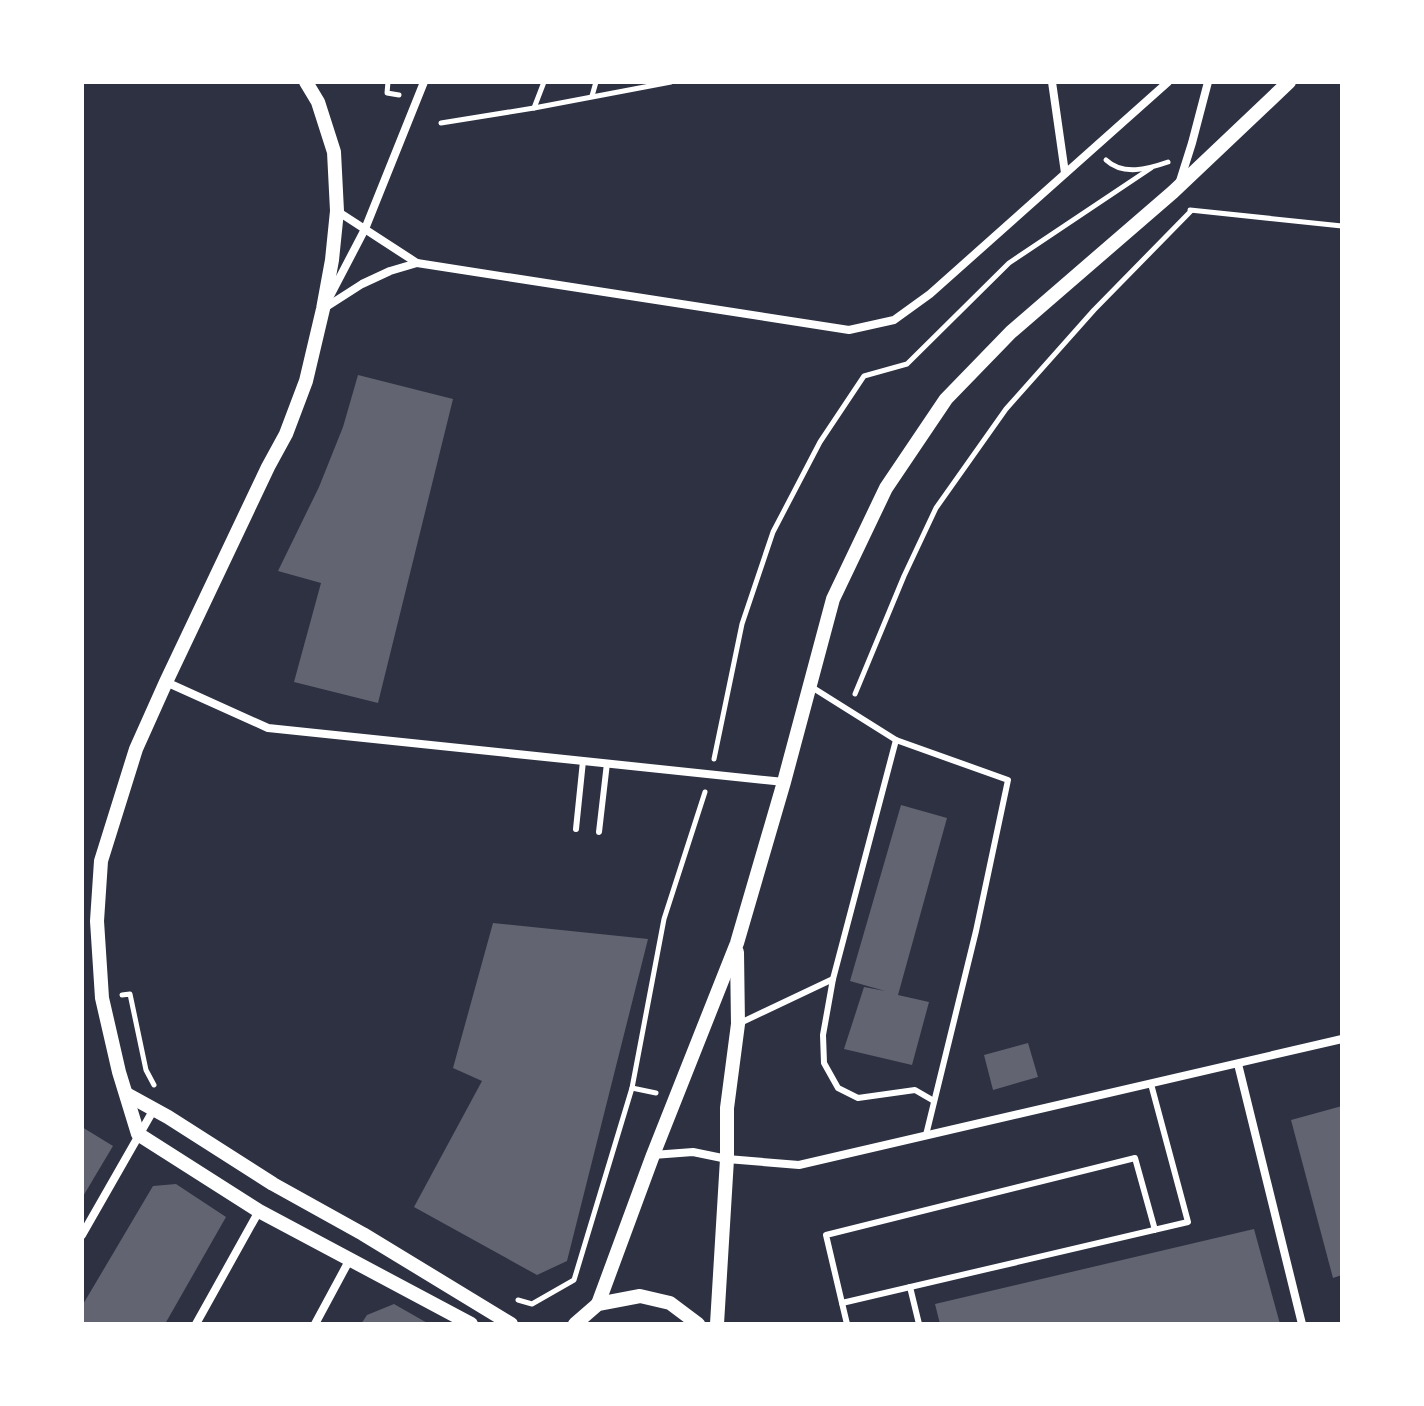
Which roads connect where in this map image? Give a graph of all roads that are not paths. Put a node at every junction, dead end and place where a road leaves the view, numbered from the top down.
1 (306, 82) edge
2 (424, 82) edge
3 (1052, 82) edge
4 (1168, 82) edge
5 (1208, 82) edge
6 (1289, 82) edge
7 (1065, 173) junction
8 (1176, 190) junction
9 (337, 211) junction
10 (365, 229) junction
11 (417, 263) junction
12 (323, 309) junction
13 (166, 682) junction
14 (810, 686) junction
15 (896, 740) junction
16 (583, 761) junction
17 (607, 763) junction
18 (784, 782) junction
19 (576, 829) dead end
20 (599, 832) dead end
21 (737, 943) junction
22 (833, 979) junction
23 (738, 1024) junction
24 (1342, 1039) edge
25 (1238, 1064) junction
26 (1151, 1084) junction
27 (128, 1095) junction
28 (934, 1101) junction
29 (154, 1109) junction
30 (138, 1134) junction
31 (926, 1135) junction
32 (653, 1155) junction
33 (727, 1159) junction
34 (259, 1211) junction
35 (1155, 1230) junction
36 (82, 1235) edge
37 (350, 1259) junction
38 (910, 1287) junction
39 (842, 1303) junction
40 (598, 1304) junction
41 (196, 1324) edge
42 (315, 1324) edge
43 (471, 1324) edge
44 (511, 1324) edge
45 (575, 1324) edge
46 (698, 1324) edge
47 (717, 1324) edge
48 (847, 1324) edge
49 (919, 1324) edge
50 (1302, 1324) edge

1 - 9 street
2 - 10 street
3 - 7 street
4 - 7 street
5 - 8 street
6 - 8 street
7 - 11 street
8 - 14 street
9 - 10 street
9 - 12 street
10 - 11 street
10 - 12 street
11 - 12 street
12 - 13 street
13 - 16 street
13 - 27 street
14 - 15 lane
14 - 18 street
15 - 22 lane
15 - 28 lane
16 - 17 street
16 - 19 lane
17 - 18 street
17 - 20 lane
18 - 21 street
21 - 23 street
21 - 32 street
22 - 23 lane
22 - 28 lane
23 - 33 street
24 - 25 street
25 - 26 street
25 - 50 street
26 - 31 street
26 - 35 lane
27 - 29 street
27 - 30 street
28 - 31 lane
29 - 30 street
29 - 44 street
30 - 34 street
30 - 36 street
31 - 33 street
32 - 33 street
32 - 40 street
33 - 47 street
34 - 37 street
34 - 41 street
35 - 38 lane
35 - 39 lane
37 - 42 street
37 - 43 street
38 - 39 lane
38 - 49 lane
39 - 48 lane
40 - 45 street
40 - 46 street

